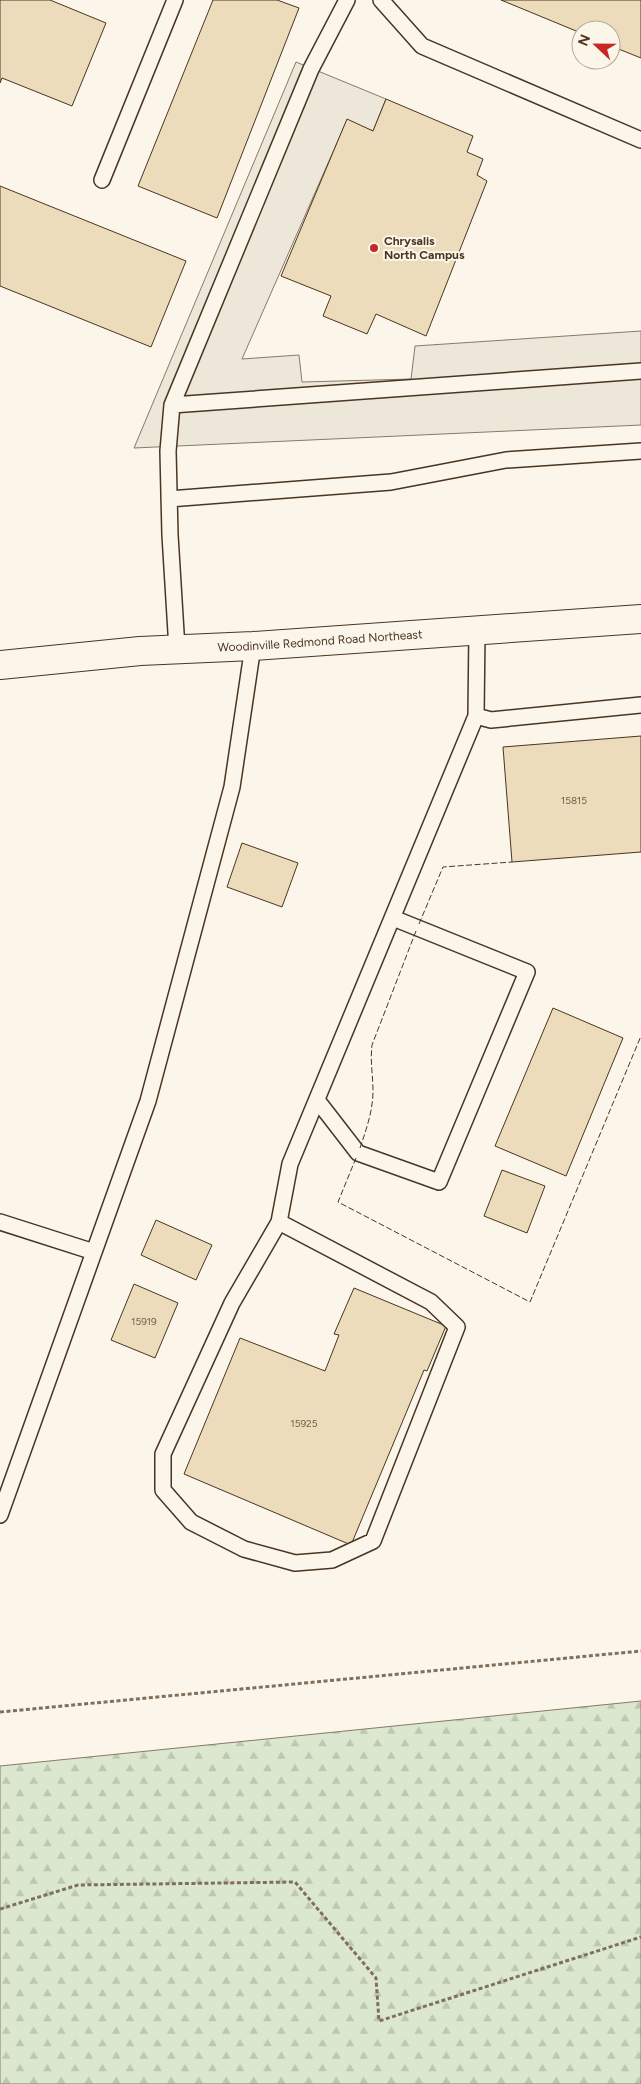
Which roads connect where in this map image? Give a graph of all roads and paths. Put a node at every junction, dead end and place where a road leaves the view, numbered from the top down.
1 (175, 0) edge
2 (347, 0) edge
3 (380, 0) edge
4 (641, 140) edge
5 (102, 180) dead end
6 (641, 371) edge
7 (172, 405) junction
8 (641, 451) edge
9 (169, 499) junction
10 (641, 619) edge
11 (478, 630) junction
12 (253, 646) junction
13 (178, 649) junction
14 (0, 665) edge
15 (641, 705) edge
16 (476, 716) junction
17 (393, 918) junction
18 (317, 1100) junction
19 (0, 1222) edge
20 (279, 1222) junction
21 (94, 1252) junction
22 (0, 1515) edge
23 (641, 1652) edge
24 (0, 1712) edge
25 (0, 1909) edge
26 (641, 1937) edge

1 - 5 lane
2 - 7 lane
3 - 4 lane
6 - 7 lane
7 - 9 lane
8 - 9 lane
9 - 13 lane
10 - 11 main road, Woodinville Redmond Road Northeast
11 - 12 main road, Woodinville Redmond Road Northeast
11 - 16 lane
12 - 13 main road, Woodinville Redmond Road Northeast
12 - 21 lane
13 - 14 main road, Woodinville Redmond Road Northeast
15 - 16 lane
16 - 17 lane
17 - 18 lane
17 - 18 lane
18 - 20 lane
19 - 21 lane
20 - 20 lane
21 - 22 lane
23 - 24 path
25 - 26 path

